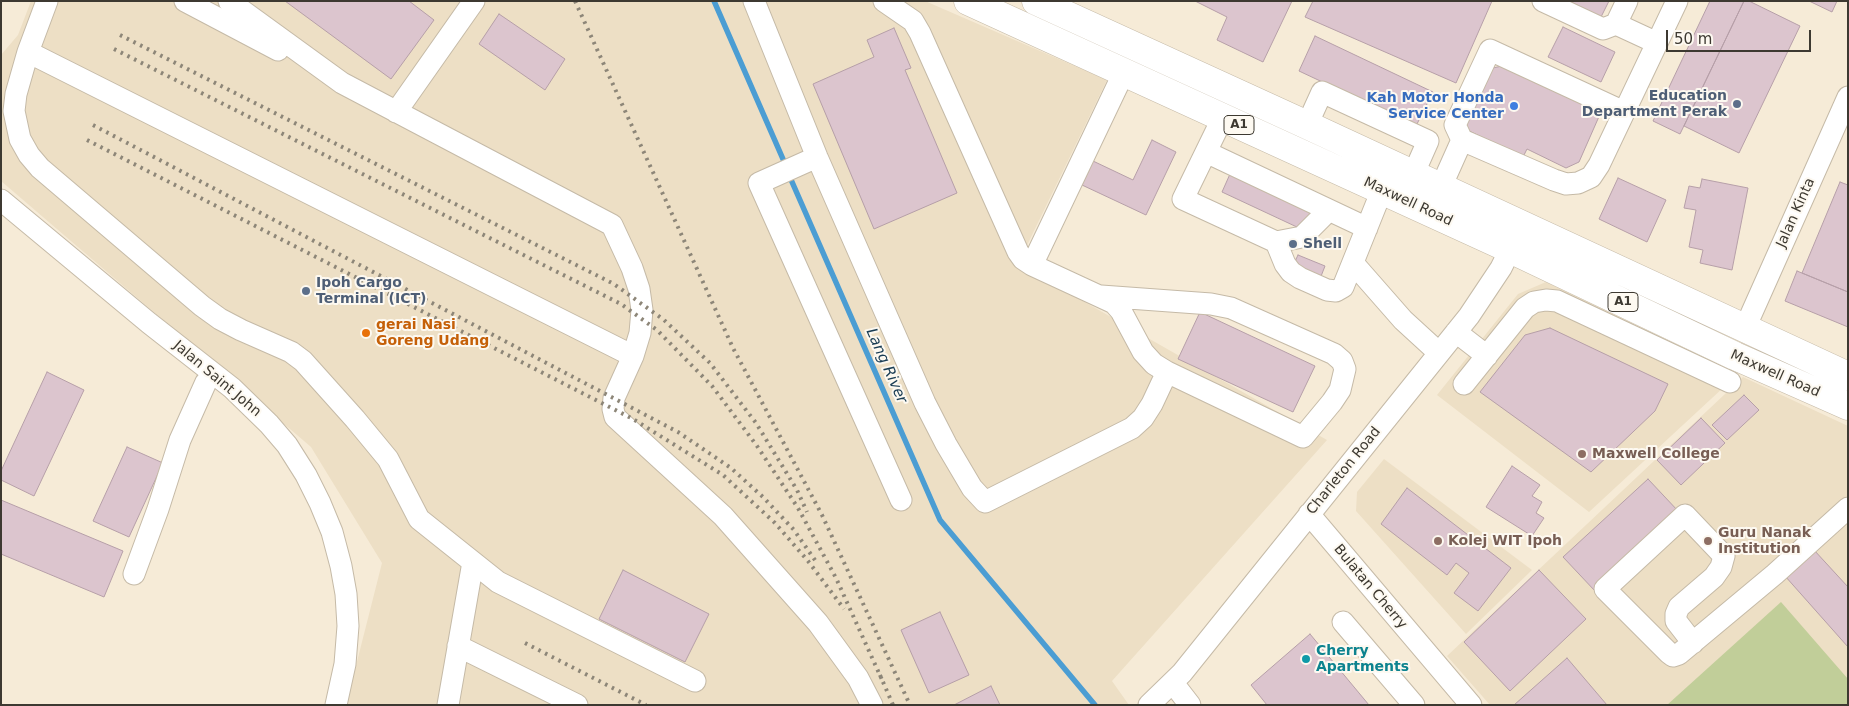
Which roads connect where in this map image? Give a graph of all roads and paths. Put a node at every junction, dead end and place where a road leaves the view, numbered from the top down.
1 (46, 1) edge
2 (185, 1) edge
3 (229, 1) edge
4 (474, 1) edge
5 (754, 1) edge
6 (884, 1) edge
7 (968, 1) edge
8 (1036, 1) edge
9 (1543, 1) edge
10 (1627, 1) edge
11 (1677, 1) edge
12 (1616, 24) junction
13 (1657, 43) junction
14 (28, 52) junction
15 (1124, 72) junction
16 (342, 83) junction
17 (1848, 97) edge
18 (396, 112) junction
19 (1624, 112) junction
20 (1223, 117) junction
21 (1307, 125) junction
22 (1462, 140) junction
23 (1206, 152) junction
24 (809, 161) junction
25 (1413, 175) junction
26 (1441, 187) junction
27 (1382, 190) junction
28 (1, 200) edge
29 (1329, 210) junction
30 (1, 213) edge
31 (1522, 225) junction
32 (1367, 228) junction
33 (1276, 242) junction
34 (1510, 249) junction
35 (1353, 263) junction
36 (1032, 264) junction
37 (1100, 296) junction
38 (1672, 324) junction
39 (1744, 328) junction
40 (1456, 332) junction
41 (1439, 353) junction
42 (633, 356) junction
43 (1487, 356) junction
44 (1167, 372) junction
45 (1848, 376) edge
46 (206, 382) junction
47 (1730, 382) dead end
48 (1464, 384) dead end
49 (1847, 406) edge
50 (900, 500) dead end
51 (1848, 508) edge
52 (1309, 514) junction
53 (473, 562) junction
54 (134, 574) dead end
55 (1343, 622) dead end
56 (1693, 643) junction
57 (458, 646) junction
58 (695, 681) dead end
59 (1172, 683) junction
60 (324, 705) edge
61 (336, 705) edge
62 (448, 705) edge
63 (577, 705) edge
64 (872, 705) edge
65 (1149, 705) edge
66 (1190, 705) edge
67 (1414, 705) edge
68 (1471, 705) edge

1 - 14 street
2 - 16 street
3 - 16 street
4 - 18 street
5 - 24 street
6 - 36 street
7 - 15 main road, Maxwell Road / A1
8 - 21 main road, Maxwell Road / A1
9 - 12 street
10 - 12 street
11 - 13 street
12 - 13 street
13 - 19 street
14 - 42 street
14 - 53 street
15 - 20 main road, Maxwell Road / A1
15 - 36 street
16 - 18 street
17 - 39 street, Jalan Kinta
18 - 42 street
19 - 22 street
19 - 22 street
20 - 23 street
20 - 27 main road, Maxwell Road / A1
21 - 25 main road, Maxwell Road / A1
21 - 25 street
22 - 26 street
23 - 29 street
23 - 33 street
24 - 44 street
24 - 50 street
25 - 26 main road, Maxwell Road / A1
26 - 31 main road, Maxwell Road / A1
27 - 32 street
27 - 34 main road, Maxwell Road / A1
28 - 61 street, Jalan Saint John
29 - 32 street
29 - 33 street
30 - 46 street, Jalan Saint John
31 - 34 street, Charleton Road
31 - 39 main road, Maxwell Road / A1
32 - 35 street
33 - 35 street
34 - 38 main road, Maxwell Road / A1
34 - 40 street, Charleton Road
35 - 41 street
36 - 37 street
37 - 44 street
37 - 44 street
38 - 39 main road
38 - 49 main road, Maxwell Road / A1
39 - 45 main road, Maxwell Road / A1
39 - 49 main road
40 - 41 street, Charleton Road
40 - 43 street
41 - 52 street, Charleton Road
42 - 64 street
43 - 47 street
43 - 48 street
46 - 54 street
46 - 60 street, Jalan Saint John
51 - 56 street
52 - 59 street, Charleton Road
52 - 68 street, Bulatan Cherry
53 - 57 street
53 - 58 street
55 - 67 street
56 - 56 street
57 - 62 street
57 - 63 street
59 - 65 street, Charleton Road
59 - 66 street

